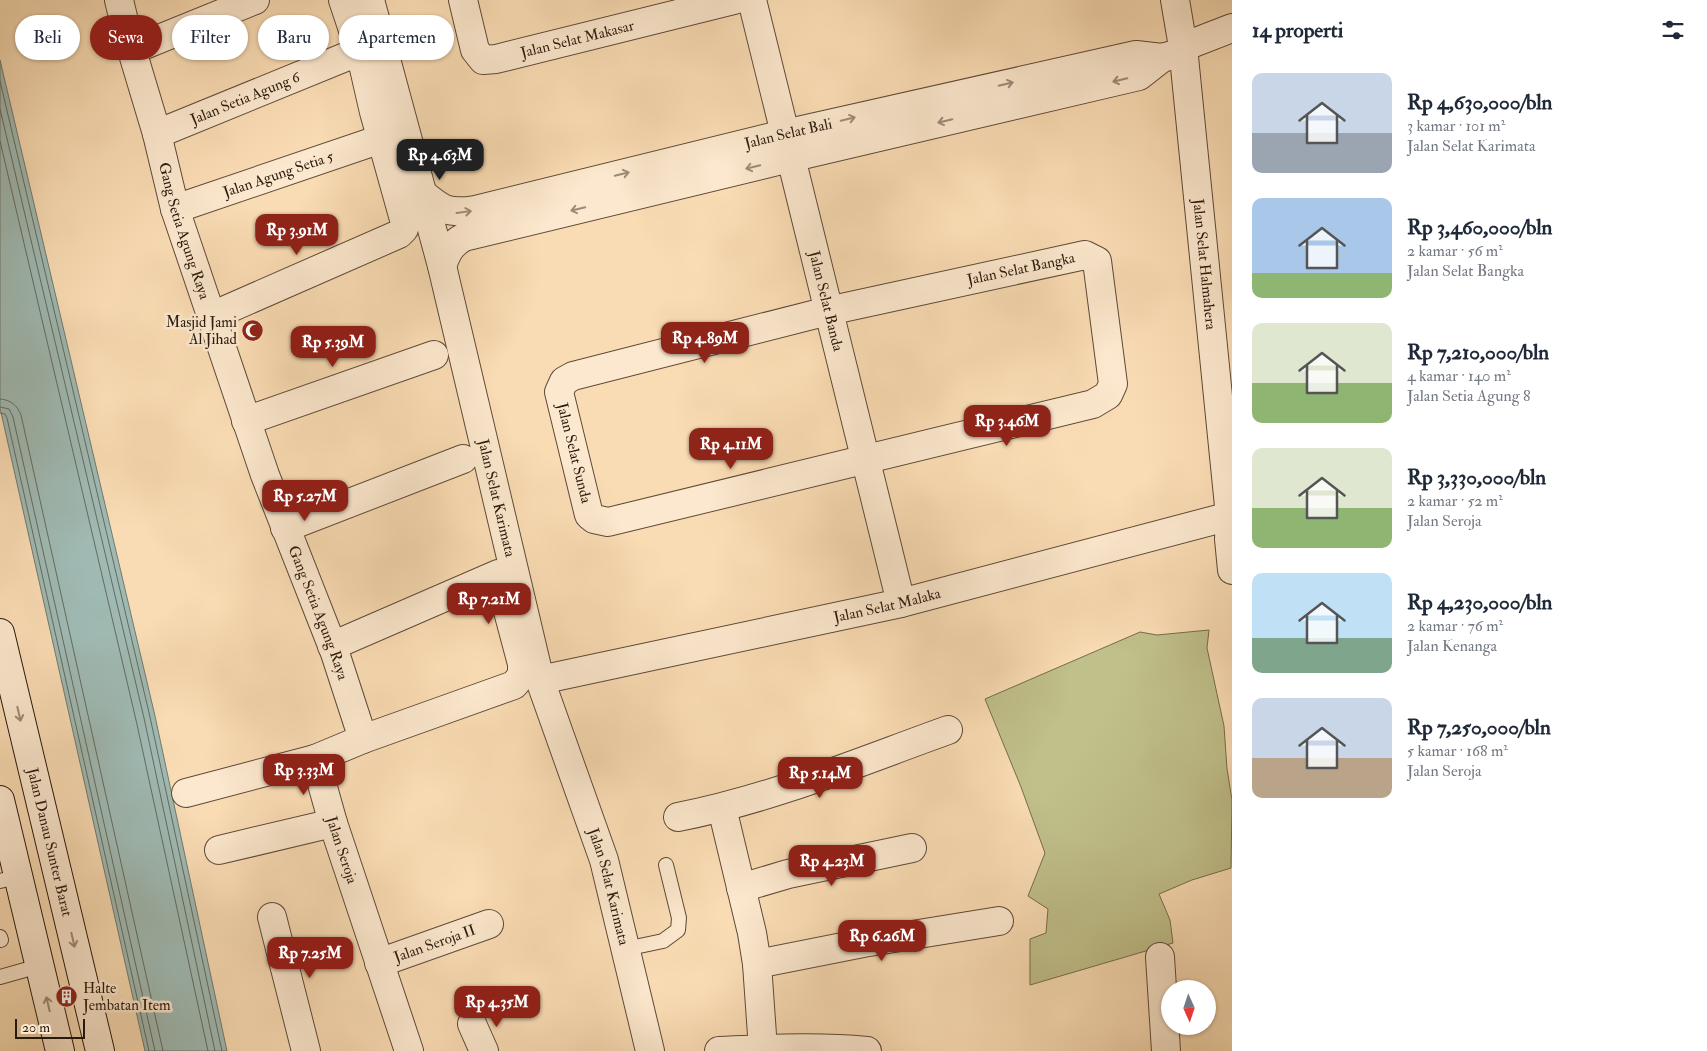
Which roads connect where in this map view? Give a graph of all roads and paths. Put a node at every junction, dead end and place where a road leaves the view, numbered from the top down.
1 (118, 0) edge
2 (255, 0) edge
3 (342, 0) edge
4 (370, 0) edge
5 (463, 0) edge
6 (734, 0) edge
7 (752, 0) edge
8 (1175, 0) edge
9 (122, 15) edge
10 (347, 15) edge
11 (1232, 28) edge
12 (162, 38) edge
13 (1178, 54) junction
14 (135, 60) edge
15 (340, 60) edge
16 (362, 60) edge
17 (157, 134) junction
18 (381, 139) junction
19 (787, 146) junction
20 (422, 193) junction
21 (175, 210) junction
22 (442, 266) junction
23 (828, 311) junction
24 (212, 316) junction
25 (434, 355) dead end
26 (246, 421) junction
27 (463, 458) dead end
28 (865, 460) junction
29 (285, 528) junction
30 (1230, 530) edge
31 (1232, 570) edge
32 (901, 603) junction
33 (0, 633) edge
34 (332, 646) junction
35 (531, 672) junction
36 (948, 730) dead end
37 (363, 740) junction
38 (314, 758) junction
39 (186, 793) dead end
40 (0, 800) edge
41 (722, 808) junction
42 (678, 817) dead end
43 (333, 823) junction
44 (912, 848) dead end
45 (220, 850) dead end
46 (666, 865) dead end
47 (9, 879) edge
48 (741, 888) junction
49 (272, 918) dead end
50 (999, 921) dead end
51 (489, 924) dead end
52 (625, 949) junction
53 (1160, 957) dead end
54 (379, 963) junction
55 (757, 964) junction
56 (39, 966) junction
57 (0, 977) edge
58 (472, 1024) dead end
59 (763, 1049) junction
60 (60, 1051) edge
61 (100, 1051) edge
62 (306, 1051) edge
63 (409, 1051) edge
64 (484, 1051) edge
65 (650, 1051) edge
66 (719, 1051) edge
67 (862, 1051) edge
68 (867, 1051) edge
69 (1166, 1051) edge

1 - 9 street, Gang Setia Agung Raya
2 - 12 street
3 - 10 street
4 - 20 street, Jalan Selat Karimata
5 - 6 street, Jalan Selat Makasar
7 - 19 street, Jalan Selat Banda
8 - 13 street, Jalan Selat Halmahera
11 - 13 street, Jalan Selat Bali
13 - 19 street, Jalan Selat Bali
13 - 30 street, Jalan Selat Halmahera
14 - 17 street, Gang Setia Agung Raya
15 - 17 street, Jalan Setia Agung 6
16 - 18 street
17 - 21 street, Gang Setia Agung Raya
18 - 21 street, Jalan Agung Setia 5
18 - 24 street
20 -> 19 street, Jalan Selat Bali
19 -> 22 street, Jalan Selat Bali
19 - 23 street, Jalan Selat Banda
20 - 22 street, Jalan Selat Karimata
21 - 24 street, Gang Setia Agung Raya
22 - 35 street, Jalan Selat Karimata
23 - 28 street, Jalan Selat Banda
23 - 28 street, Jalan Selat Bangka
23 - 28 street, Jalan Selat Sunda
24 - 26 street, Gang Setia Agung Raya
25 - 26 street
26 - 29 street, Gang Setia Agung Raya
27 - 29 street
28 - 32 street, Jalan Selat Banda
29 - 34 street, Gang Setia Agung Raya
30 - 31 street, Jalan Selat Halmahera
30 - 32 street, Jalan Selat Malaka
32 - 35 street, Jalan Selat Malaka
33 -> 61 street, Jalan Danau Sunter Barat
34 - 35 street
34 - 37 street, Gang Setia Agung Raya
35 - 37 street
35 - 52 street, Jalan Selat Karimata
36 - 41 street
37 - 38 street
38 - 39 street
38 - 43 street, Jalan Seroja
40 - 47 street
41 - 42 street
41 - 48 street
43 - 45 street
43 - 54 street, Jalan Seroja
44 - 48 street
46 - 52 lane
47 - 56 street
48 - 55 street
49 - 62 street
50 - 55 street
51 - 54 street, Jalan Seroja II
52 - 65 street, Jalan Selat Karimata
53 - 69 street
54 - 63 street, Jalan Seroja
55 - 59 street
56 - 57 lane
60 -> 56 street
58 - 64 street
59 - 66 street
59 - 67 street
67 - 68 street

